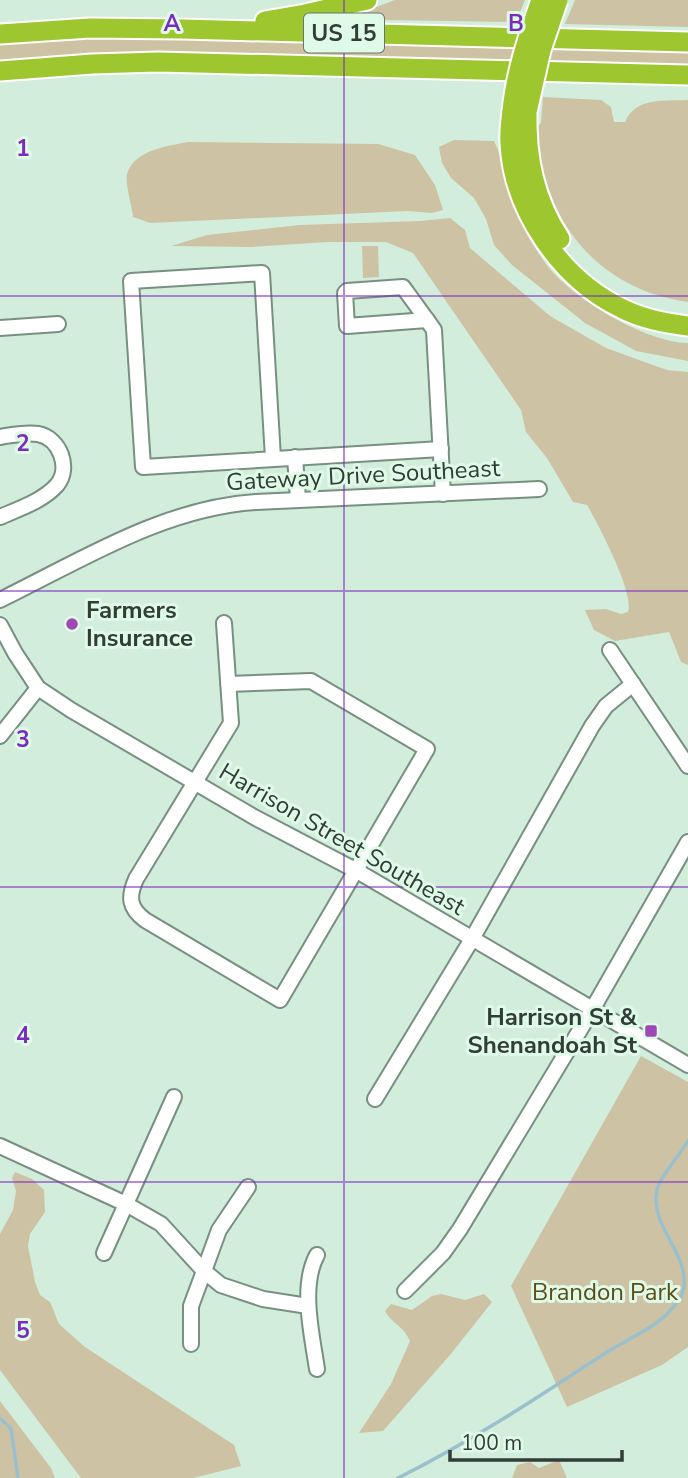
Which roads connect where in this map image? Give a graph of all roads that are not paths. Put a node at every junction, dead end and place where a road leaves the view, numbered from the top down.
1 (367, 0) edge
2 (541, 0) edge
3 (558, 0) edge
4 (182, 29) junction
5 (0, 34) edge
6 (688, 42) edge
7 (0, 71) edge
8 (688, 78) edge
9 (519, 111) junction
10 (688, 316) edge
11 (426, 320) junction
12 (58, 324) dead end
13 (688, 326) edge
14 (0, 328) edge
15 (0, 437) edge
16 (441, 449) junction
17 (295, 457) junction
18 (273, 458) junction
19 (539, 489) dead end
20 (443, 494) junction
21 (298, 499) junction
22 (0, 517) edge
23 (0, 600) edge
24 (224, 623) dead end
25 (0, 625) edge
26 (610, 650) dead end
27 (228, 684) junction
28 (633, 684) junction
29 (38, 688) junction
30 (0, 736) edge
31 (688, 766) edge
32 (194, 782) junction
33 (688, 842) edge
34 (356, 871) junction
35 (472, 939) junction
36 (592, 1010) junction
37 (688, 1065) edge
38 (174, 1097) dead end
39 (375, 1100) dead end
40 (0, 1146) edge
41 (248, 1187) dead end
42 (126, 1204) junction
43 (104, 1253) dead end
44 (317, 1255) dead end
45 (204, 1270) junction
46 (405, 1291) dead end
47 (308, 1306) junction
48 (191, 1345) dead end
49 (317, 1369) dead end

1 - 4 highway
2 - 9 highway, bridge
3 - 9 highway, bridge
4 - 5 highway, US 15
4 - 6 highway, US 15
7 - 8 highway, US 15
9 - 10 highway
9 - 13 highway
11 - 11 street
11 - 16 street
12 - 14 street
15 - 22 street
16 - 17 street
16 - 20 street
17 - 18 street
17 - 21 street
18 - 18 street
19 - 20 street, Gateway Drive Southeast
20 - 21 street, Gateway Drive Southeast
21 - 23 street, Gateway Drive Southeast
24 - 27 street
25 - 29 street, Harrison Street Southeast
26 - 28 street
27 - 32 street
27 - 34 street
28 - 31 street
28 - 35 street
29 - 30 street
29 - 32 street, Harrison Street Southeast
32 - 34 street, Harrison Street Southeast
32 - 34 street
33 - 36 street
34 - 35 street, Harrison Street Southeast
35 - 36 street, Harrison Street Southeast
35 - 39 street
36 - 37 street, Harrison Street Southeast
36 - 46 street
38 - 42 street
40 - 42 street
41 - 45 street
42 - 43 street
42 - 45 street
44 - 47 street
45 - 47 street
45 - 48 street
47 - 49 street

